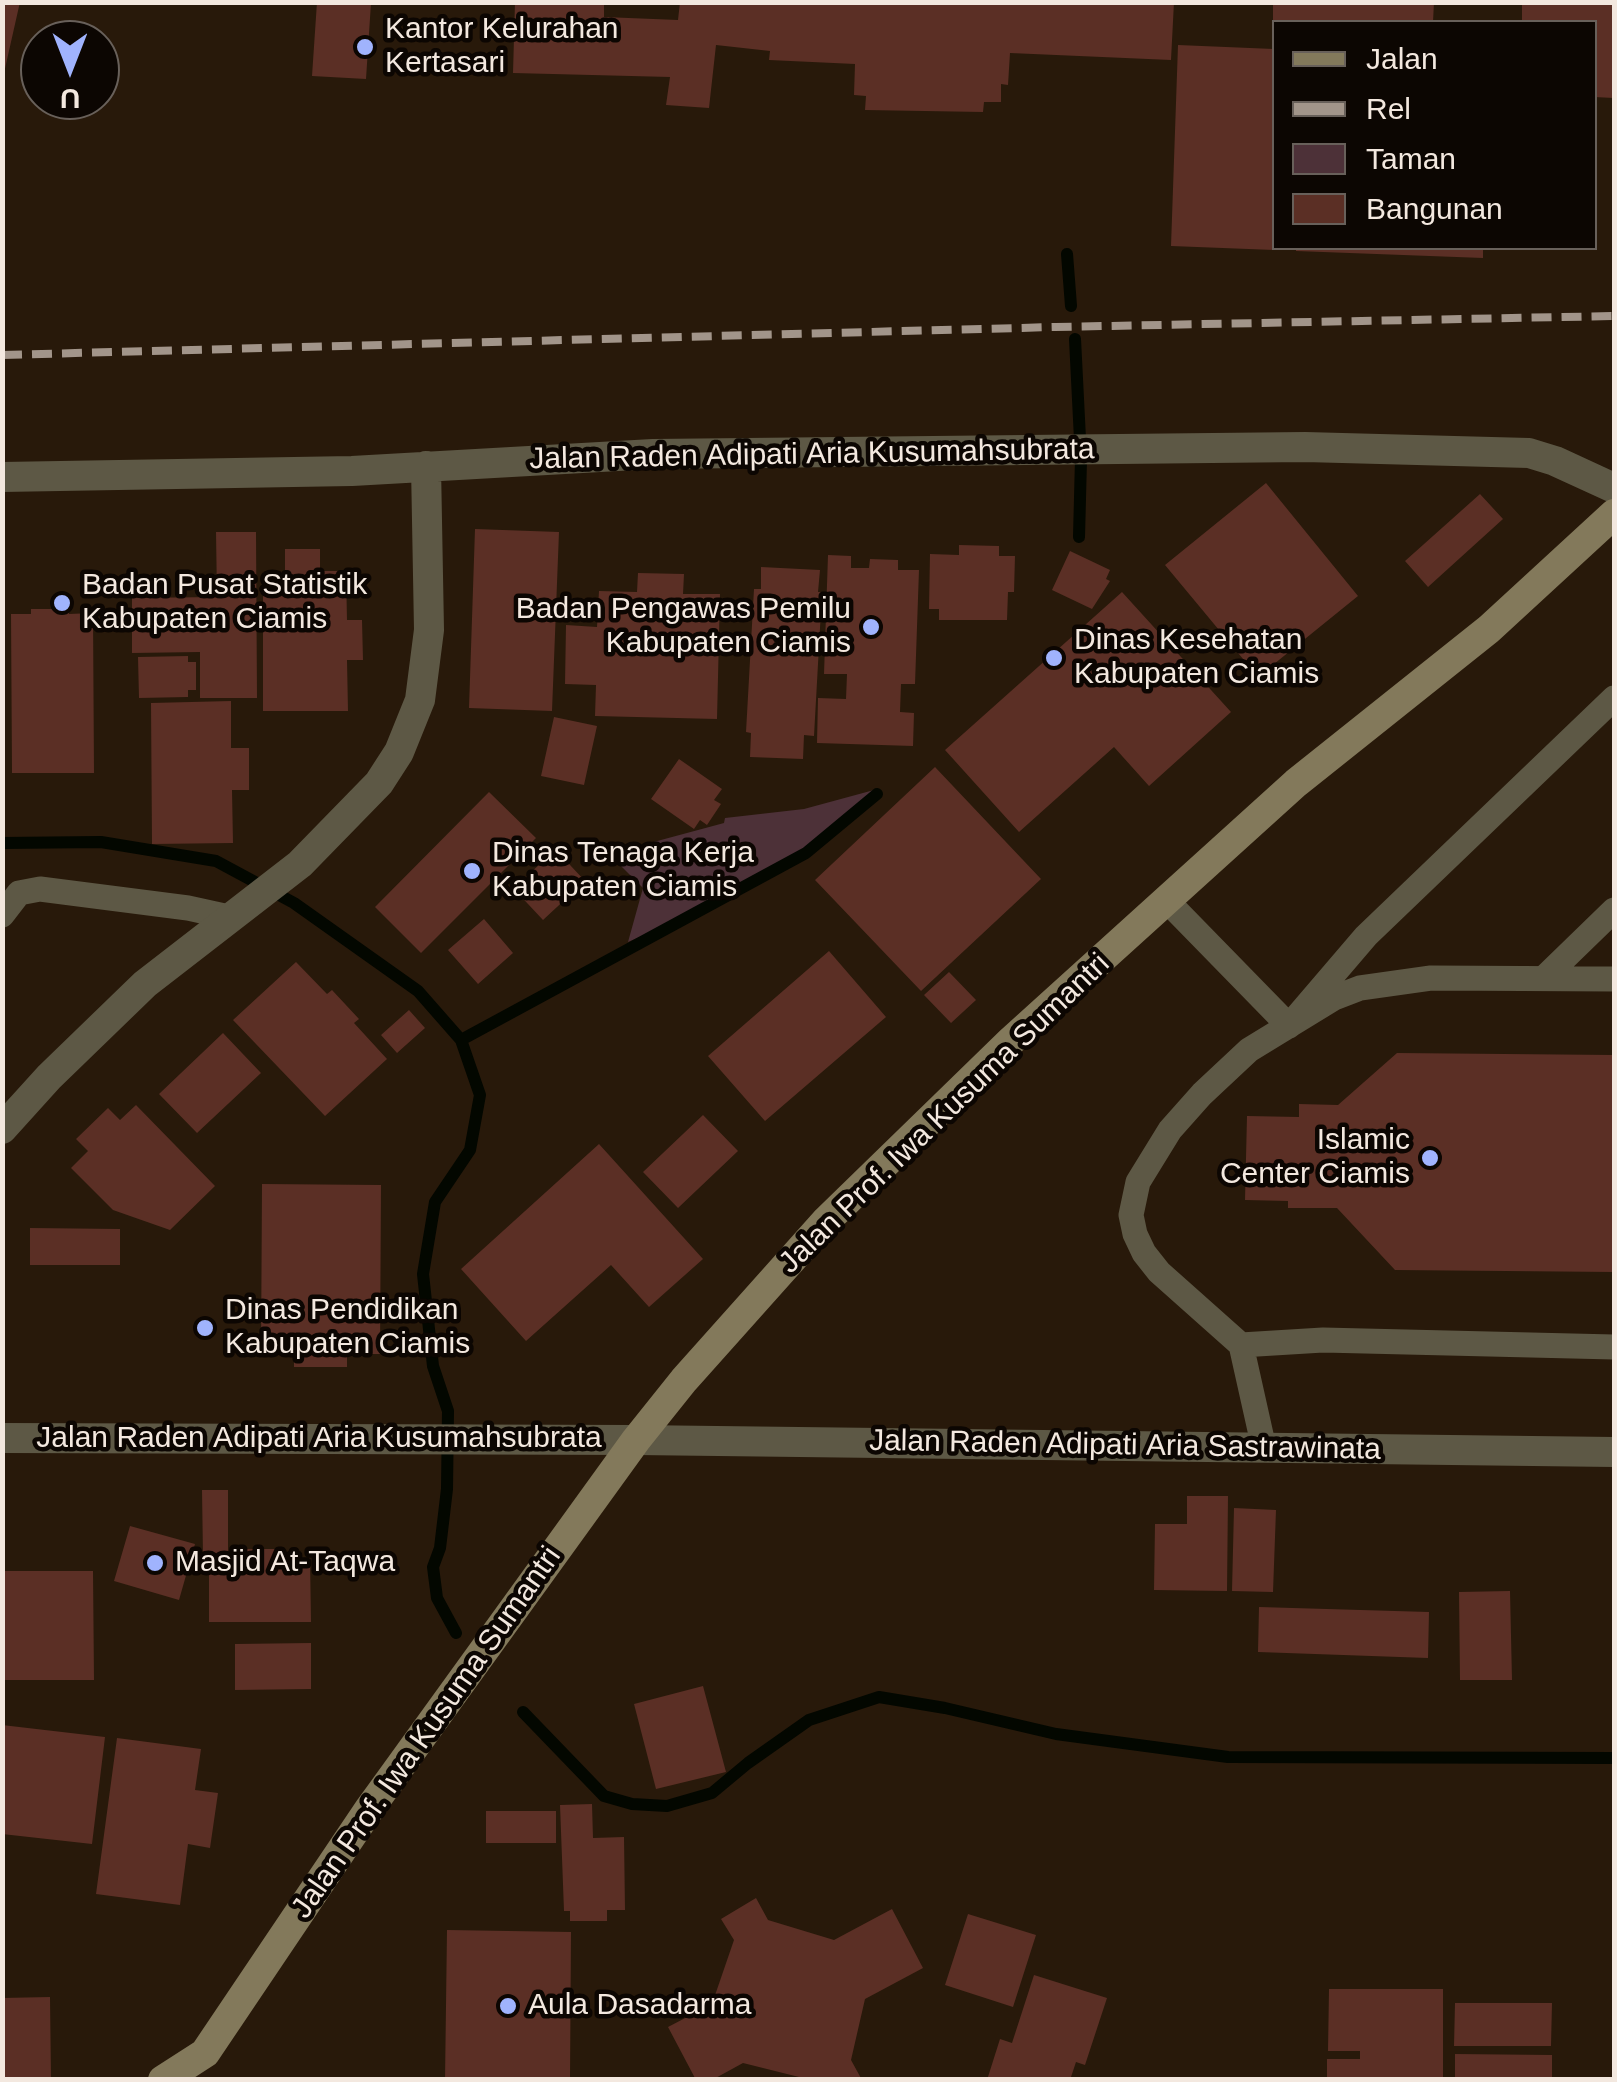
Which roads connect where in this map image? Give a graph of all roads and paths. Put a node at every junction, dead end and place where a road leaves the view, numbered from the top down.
1 (426, 466) junction
2 (2, 476) edge
3 (1614, 488) edge
4 (1614, 514) edge
5 (1614, 698) edge
6 (1166, 900) junction
7 (240, 909) junction
8 (1614, 910) edge
9 (2, 915) edge
10 (1545, 977) junction
11 (1614, 979) edge
12 (1289, 1026) junction
13 (2, 1129) edge
14 (1240, 1345) junction
15 (1614, 1347) edge
16 (2, 1438) edge
17 (636, 1440) junction
18 (1264, 1448) junction
19 (1614, 1452) edge
20 (205, 2066) edge
21 (163, 2080) edge

1 - 2 street, Jalan Raden Adipati Aria Kusumahsubrata
1 - 3 street, Jalan Raden Adipati Aria Kusumahsubrata
1 - 7 street
4 - 6 main road, Jalan Prof. Iwa Kusuma Sumantri
5 - 12 lane
6 - 12 lane
6 - 17 main road, Jalan Prof. Iwa Kusuma Sumantri
7 - 9 lane
7 - 13 street
8 - 10 lane
10 - 11 lane
10 - 12 lane
12 - 14 lane
14 - 15 lane
14 - 18 lane
16 - 17 street, Jalan Raden Adipati Aria Kusumahsubrata
17 - 18 street, Jalan Raden Adipati Aria Sastrawinata
17 - 20 main road, Jalan Prof. Iwa Kusuma Sumantri
18 - 19 street, Jalan Raden Adipati Aria Sastrawinata
20 - 21 main road

